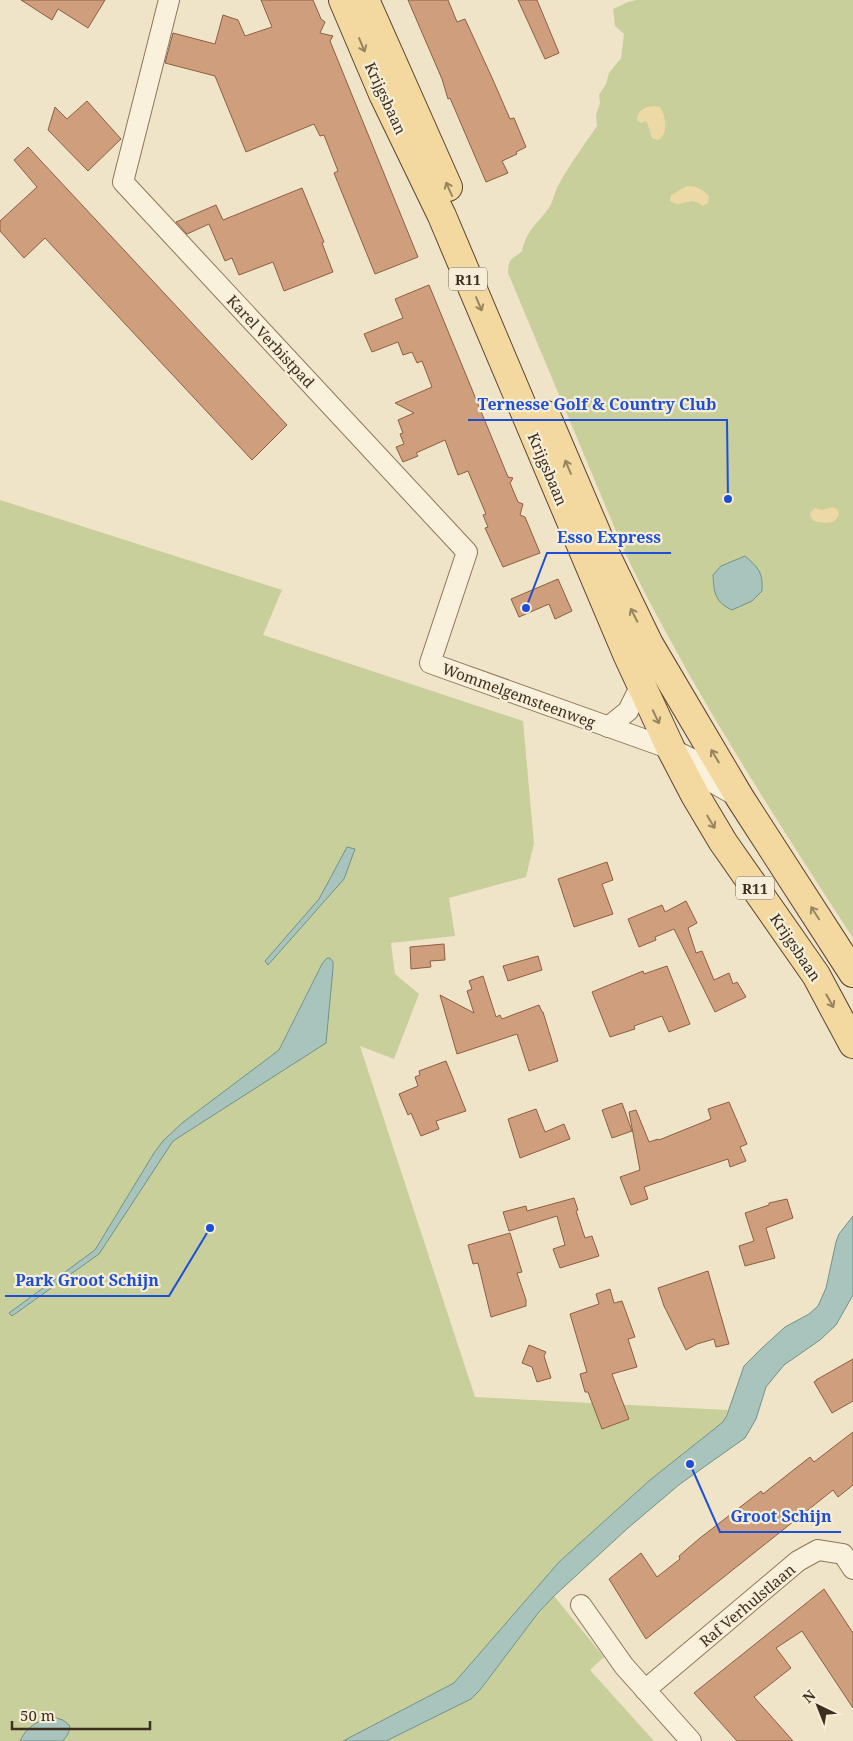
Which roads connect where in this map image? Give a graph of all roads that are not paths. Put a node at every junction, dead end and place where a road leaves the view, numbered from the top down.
1 (169, 0) edge
2 (343, 0) edge
3 (364, 0) edge
4 (430, 663) joint
5 (640, 685) junction
6 (608, 727) junction
7 (671, 749) junction
8 (740, 798) junction
9 (847, 964) edge
10 (848, 1034) edge
11 (853, 1569) edge
12 (581, 1605) dead end
13 (645, 1690) junction
14 (691, 1741) edge

1 - 4 street, Karel Verbistpad
2 -> 5 main road, Krijgsbaan / R11
8 -> 3 main road, Krijgsbaan / R11
4 - 6 street, Wommelgemsteenweg
5 - 6 street, Wommelgemsteenweg
5 -> 7 main road, Krijgsbaan / R11
6 - 7 street, Wommelgemsteenweg
7 - 8 street, Wommelgemsteenweg
7 -> 10 main road, Krijgsbaan / R11
9 -> 8 main road, Krijgsbaan / R11
11 - 13 street, Raf Verhulstlaan
12 - 13 street
13 - 14 street

